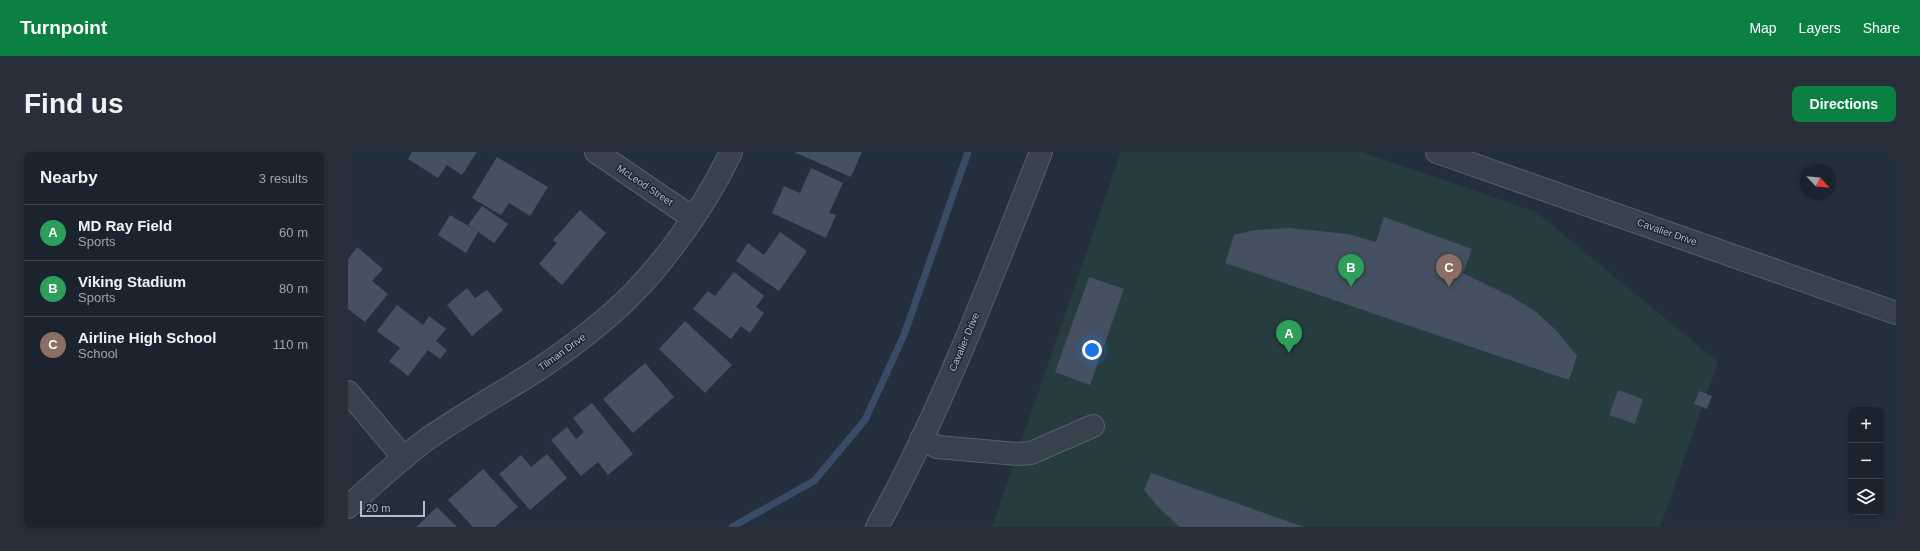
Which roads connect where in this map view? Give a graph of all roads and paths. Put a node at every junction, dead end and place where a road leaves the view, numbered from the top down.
1 (596, 152) edge
2 (731, 152) edge
3 (1041, 152) edge
4 (1437, 152) edge
5 (693, 218) junction
6 (1896, 313) edge
7 (348, 392) edge
8 (1093, 426) dead end
9 (921, 439) junction
10 (404, 458) junction
11 (348, 507) edge
12 (877, 527) edge

1 - 5 street, McLeod Street
2 - 5 street, Tilman Drive
3 - 9 street, Cavalier Drive
4 - 6 street, Cavalier Drive
5 - 10 street, Tilman Drive
7 - 10 street
8 - 9 street
9 - 12 street, Cavalier Drive
10 - 11 street, Tilman Drive

